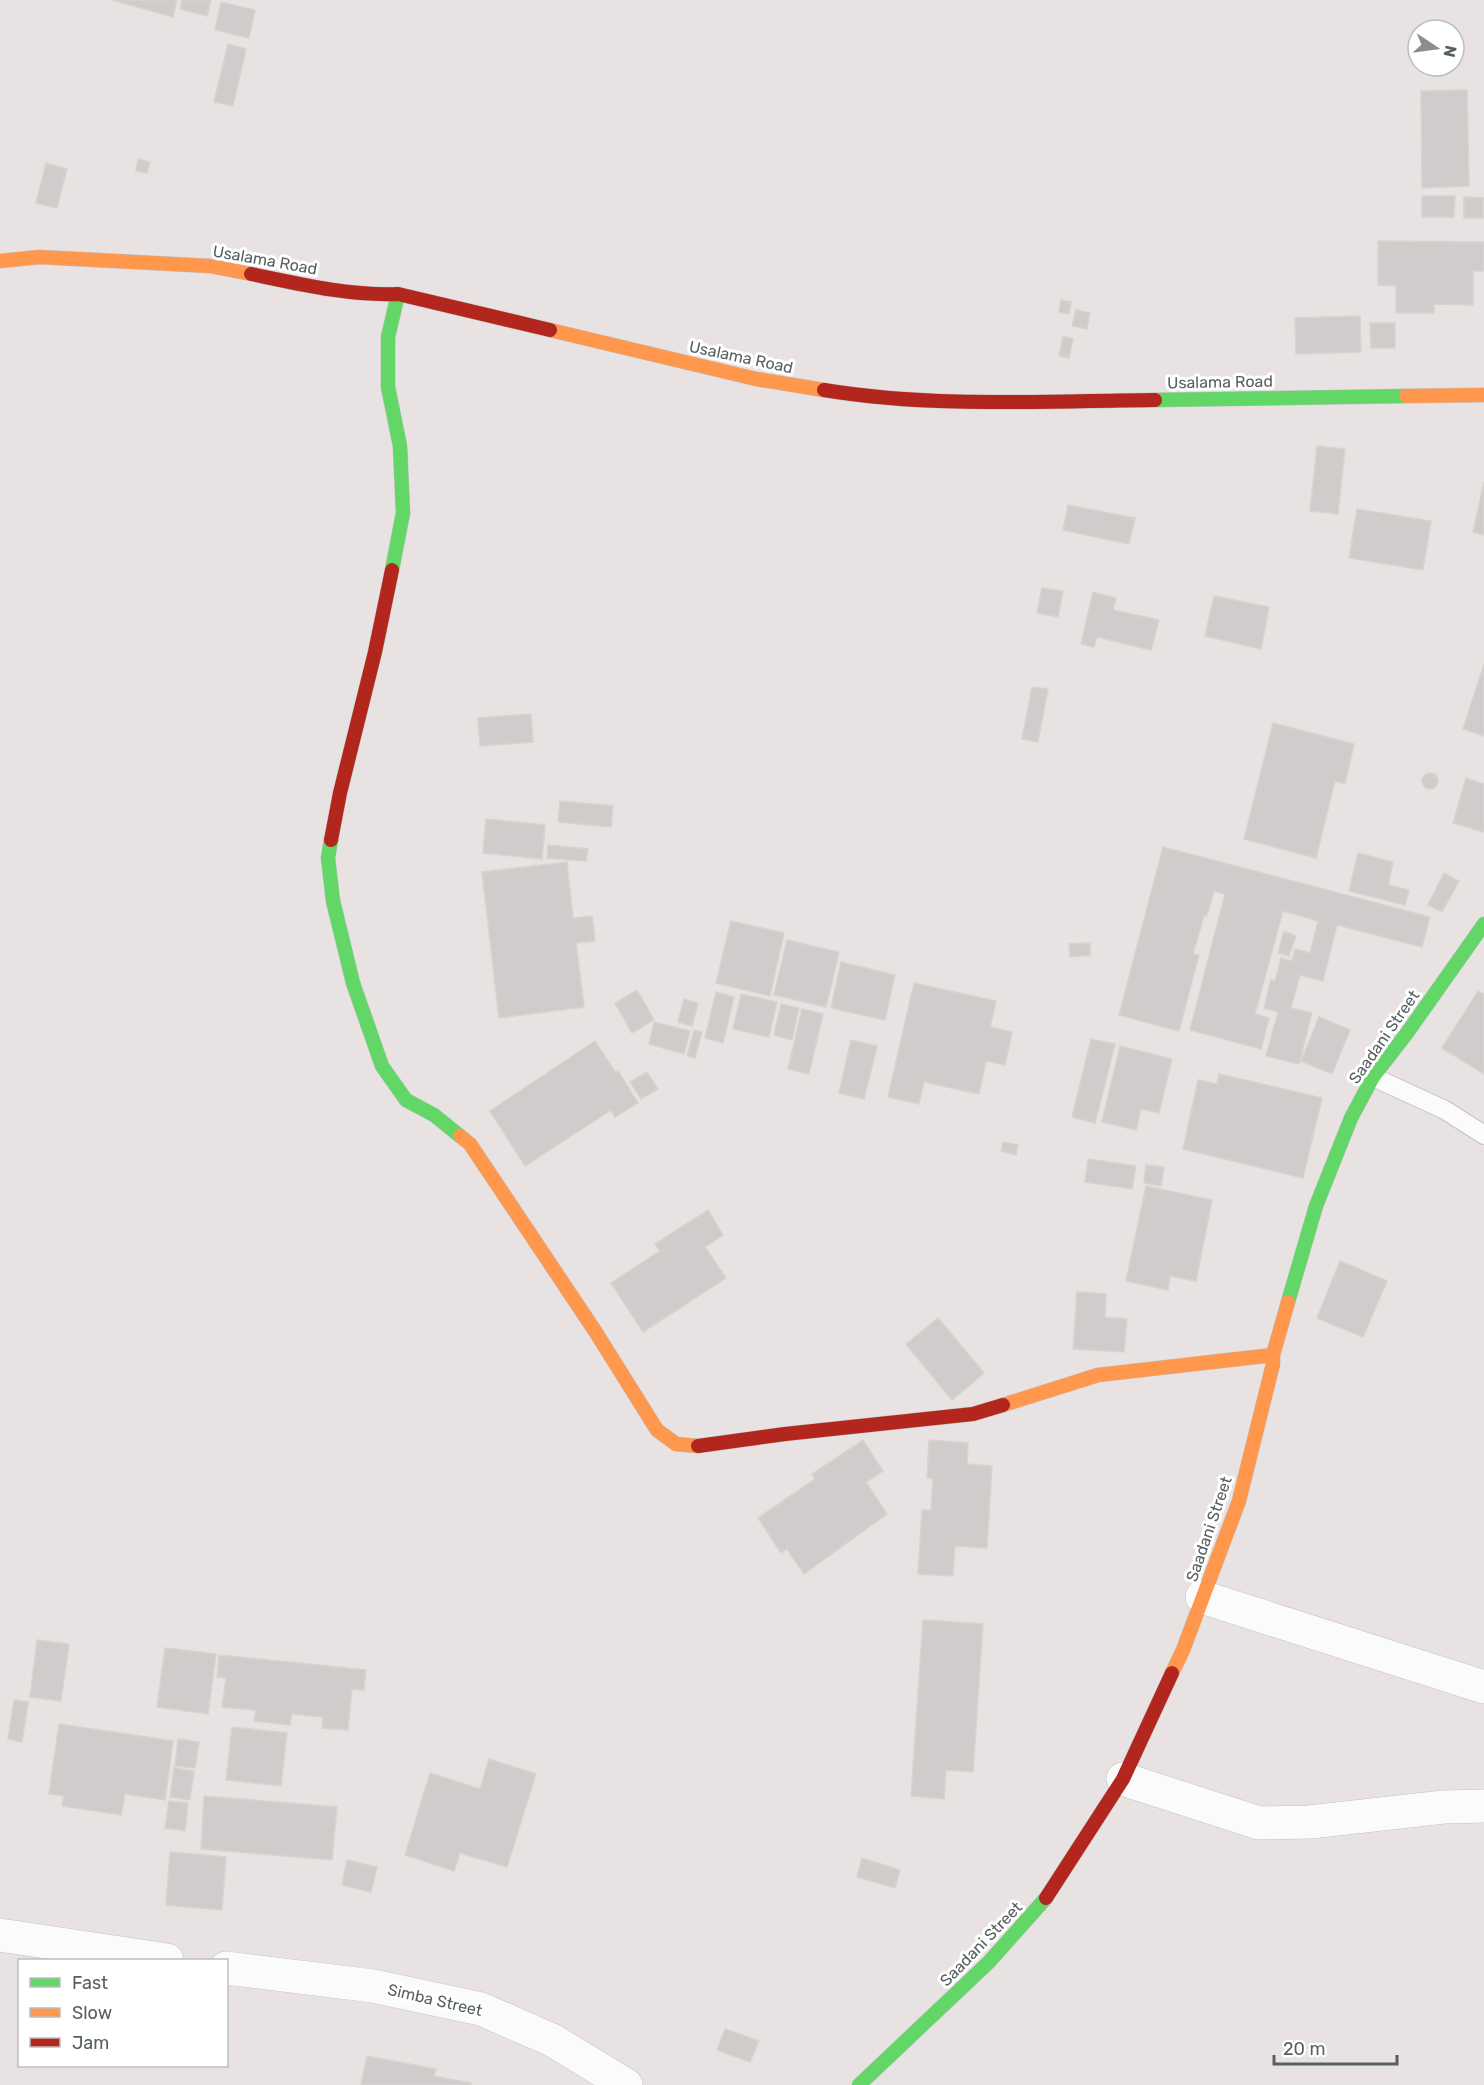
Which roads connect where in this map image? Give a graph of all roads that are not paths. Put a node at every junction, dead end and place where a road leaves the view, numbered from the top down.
1 (0, 261) edge
2 (398, 294) junction
3 (1484, 395) edge
4 (1484, 924) edge
5 (1373, 1077) junction
6 (1484, 1135) edge
7 (1273, 1355) junction
8 (1202, 1597) junction
9 (1484, 1687) edge
10 (1123, 1779) junction
11 (1484, 1806) edge
12 (0, 1935) edge
13 (160, 1959) edge
14 (228, 1968) edge
15 (626, 2085) edge
16 (859, 2085) edge

1 - 2 street, Usalama Road
2 - 3 street, Usalama Road
2 - 7 street
4 - 5 street, Saadani Street
5 - 6 lane
5 - 7 street, Saadani Street
7 - 8 street, Saadani Street
8 - 9 street
8 - 10 street, Saadani Street
10 - 11 street
10 - 16 street, Saadani Street
12 - 13 street
14 - 15 street, Simba Street

